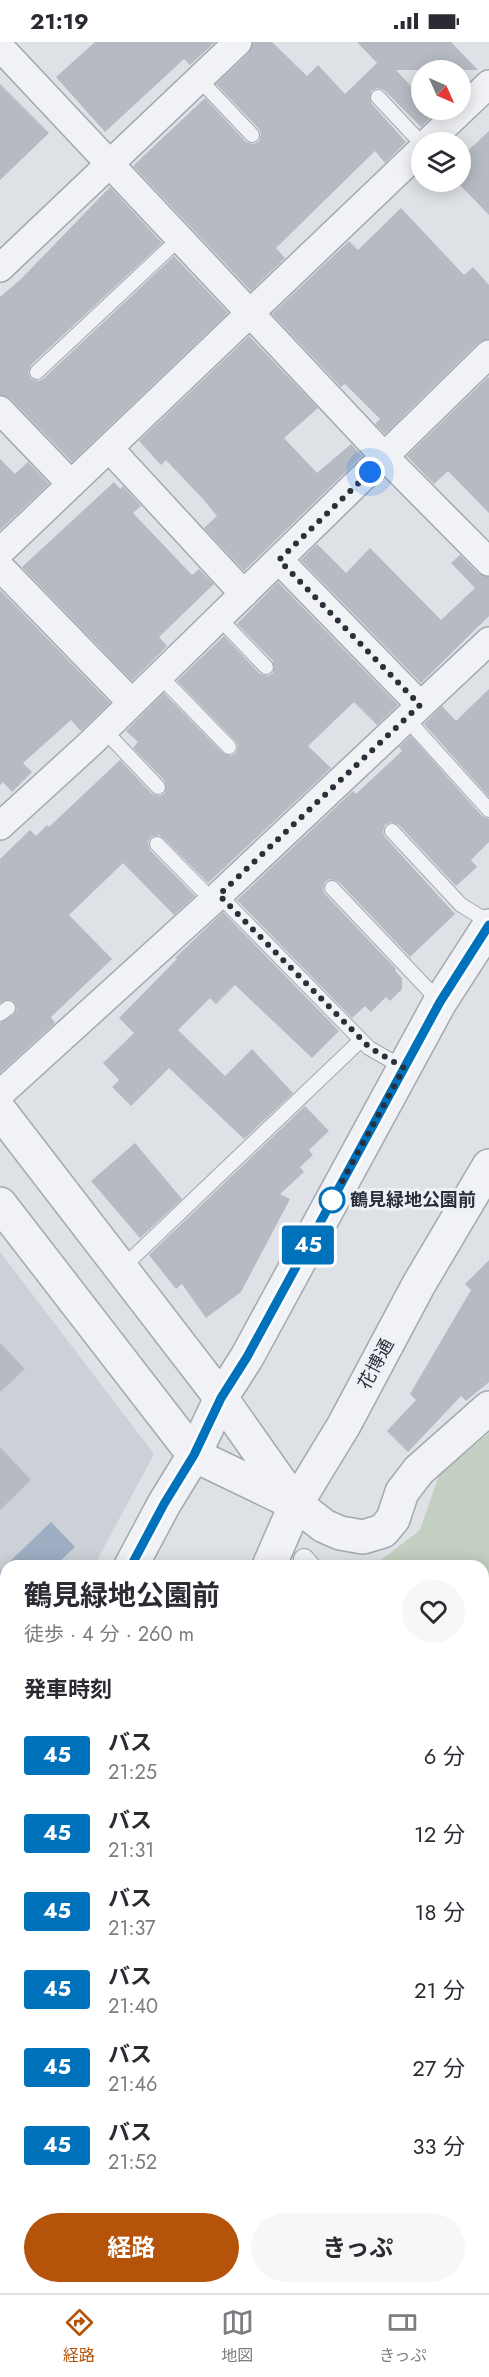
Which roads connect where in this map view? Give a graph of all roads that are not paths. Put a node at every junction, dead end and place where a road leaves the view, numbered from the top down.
1 (238, 42) edge
2 (0, 47) edge
3 (199, 80) junction
4 (489, 84) edge
5 (378, 97) dead end
6 (411, 132) edge
7 (439, 132) edge
8 (252, 135) dead end
9 (411, 159) edge
10 (110, 165) junction
11 (180, 238) junction
12 (0, 268) edge
13 (251, 312) junction
14 (489, 354) edge
15 (37, 372) dead end
16 (0, 410) edge
17 (109, 448) junction
18 (385, 457) junction
19 (71, 484) junction
20 (0, 552) edge
21 (279, 560) junction
22 (489, 562) edge
23 (0, 567) edge
24 (244, 594) junction
25 (219, 618) junction
26 (489, 640) edge
27 (266, 667) dead end
28 (160, 676) junction
29 (132, 703) junction
30 (413, 712) junction
31 (104, 730) junction
32 (229, 747) dead end
33 (158, 787) dead end
34 (489, 810) edge
35 (0, 826) edge
36 (392, 831) dead end
37 (157, 844) dead end
38 (332, 888) dead end
39 (216, 898) junction
40 (489, 924) edge
41 (440, 1002) junction
42 (361, 1040) junction
43 (404, 1068) junction
44 (0, 1094) edge
45 (0, 1111) edge
46 (489, 1166) edge
47 (0, 1204) edge
48 (120, 1269) junction
49 (221, 1398) junction
50 (489, 1408) edge
51 (194, 1455) junction
52 (296, 1504) junction
53 (134, 1560) edge
54 (272, 1560) edge

1 - 3 street
2 - 10 street
3 - 8 lane
3 - 10 street
4 - 7 street
5 - 6 lane
9 - 13 street
10 - 11 street
10 - 12 street
11 - 13 street
11 - 15 lane
13 - 17 street
13 - 18 street
14 - 18 street
16 - 19 street
17 - 19 street
17 - 24 street
18 - 21 street
18 - 22 street
19 - 20 street
21 - 24 street
21 - 30 street
23 - 29 street
24 - 25 street
25 - 27 lane
25 - 28 street
26 - 30 street
28 - 29 street
28 - 32 lane
29 - 31 street
30 - 34 lane
30 - 39 street
31 - 33 lane
31 - 35 street
36 - 40 lane
37 - 39 lane
38 - 41 lane
39 - 42 lane
39 - 44 street
40 - 41 street
41 - 43 street
42 - 43 lane
42 - 48 lane
43 - 49 street
45 - 48 street
46 - 52 street, 花博通
47 - 51 street
48 - 49 street
49 - 51 street
49 - 52 street
50 - 52 street
51 - 52 street
51 - 53 street
52 - 54 street, 花博通

